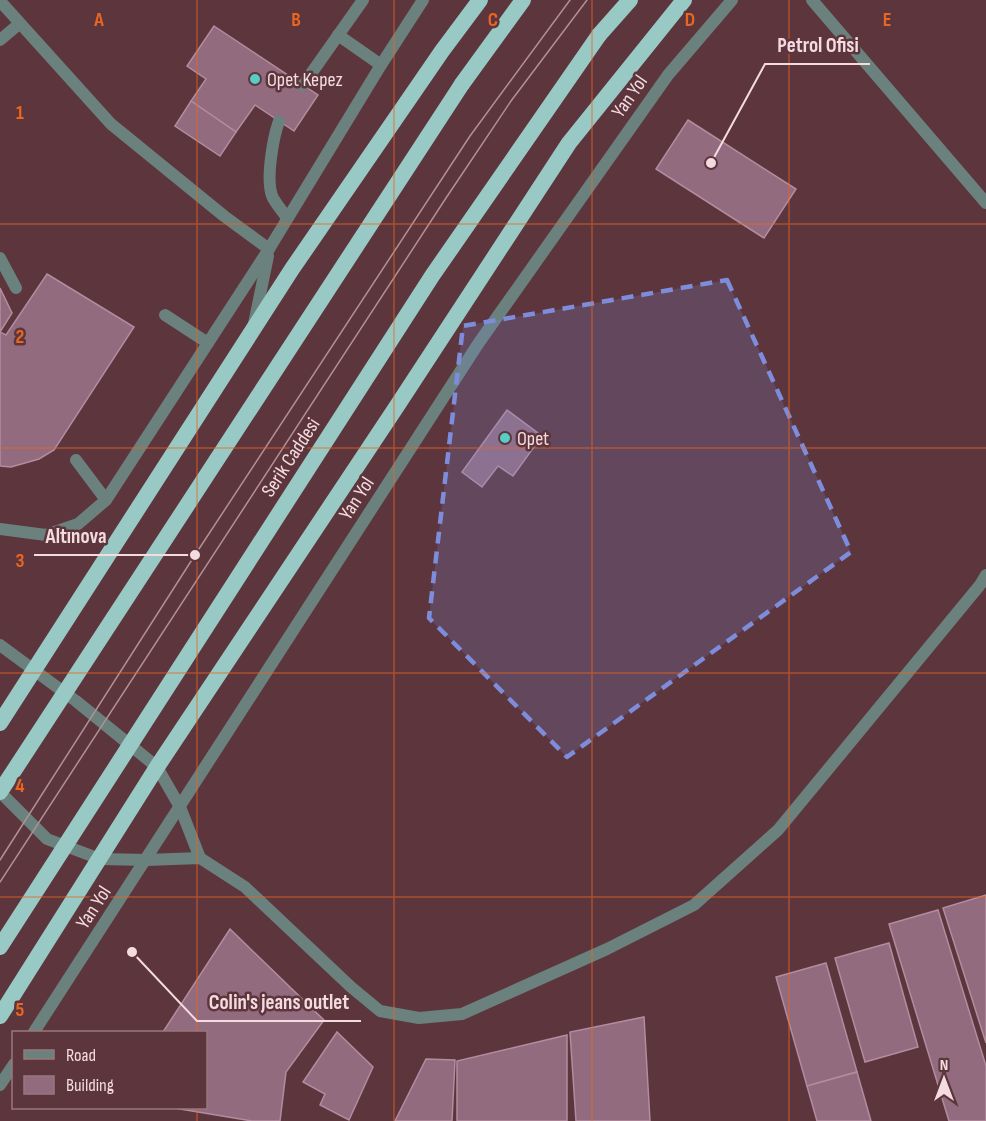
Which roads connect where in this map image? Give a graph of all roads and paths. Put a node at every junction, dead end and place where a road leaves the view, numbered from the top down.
1 (363, 0) edge
2 (423, 0) edge
3 (480, 0) edge
4 (523, 0) edge
5 (630, 0) edge
6 (684, 0) edge
7 (732, 0) edge
8 (812, 0) edge
9 (0, 1) edge
10 (20, 24) junction
11 (338, 34) junction
12 (0, 39) edge
13 (381, 65) junction
14 (303, 85) dead end
15 (279, 121) dead end
16 (986, 203) edge
17 (287, 218) junction
18 (269, 249) junction
19 (0, 258) edge
20 (16, 288) dead end
21 (165, 315) dead end
22 (253, 329) junction
23 (208, 343) junction
24 (76, 460) dead end
25 (106, 500) junction
26 (0, 529) edge
27 (986, 575) edge
28 (0, 645) edge
29 (33, 669) junction
30 (0, 723) edge
31 (157, 766) junction
32 (0, 792) edge
33 (180, 807) junction
34 (200, 858) junction
35 (100, 859) junction
36 (147, 860) junction
37 (0, 947) edge
38 (0, 1016) edge
39 (35, 1031) edge

1 - 11 street
2 - 13 street
3 - 22 highway
4 - 32 highway, bridge
5 - 37 highway, Serik Caddesi, bridge
6 - 31 highway
7 - 33 street, Yan Yol
8 - 16 street
9 - 10 street
10 - 12 street
10 - 18 street
11 - 13 street
11 - 14 street
13 - 17 street
15 - 17 street
17 - 18 street
18 - 22 street
18 - 23 street
19 - 20 street
21 - 23 street
22 - 29 highway
23 - 25 street
24 - 25 street
25 - 26 street
27 - 34 street
28 - 29 street
29 - 30 highway
29 - 31 street
31 - 33 street
31 - 35 highway
32 - 35 street
33 - 34 street
33 - 36 street, Yan Yol
34 - 36 street
35 - 36 street
35 - 38 highway
36 - 39 street, Yan Yol

